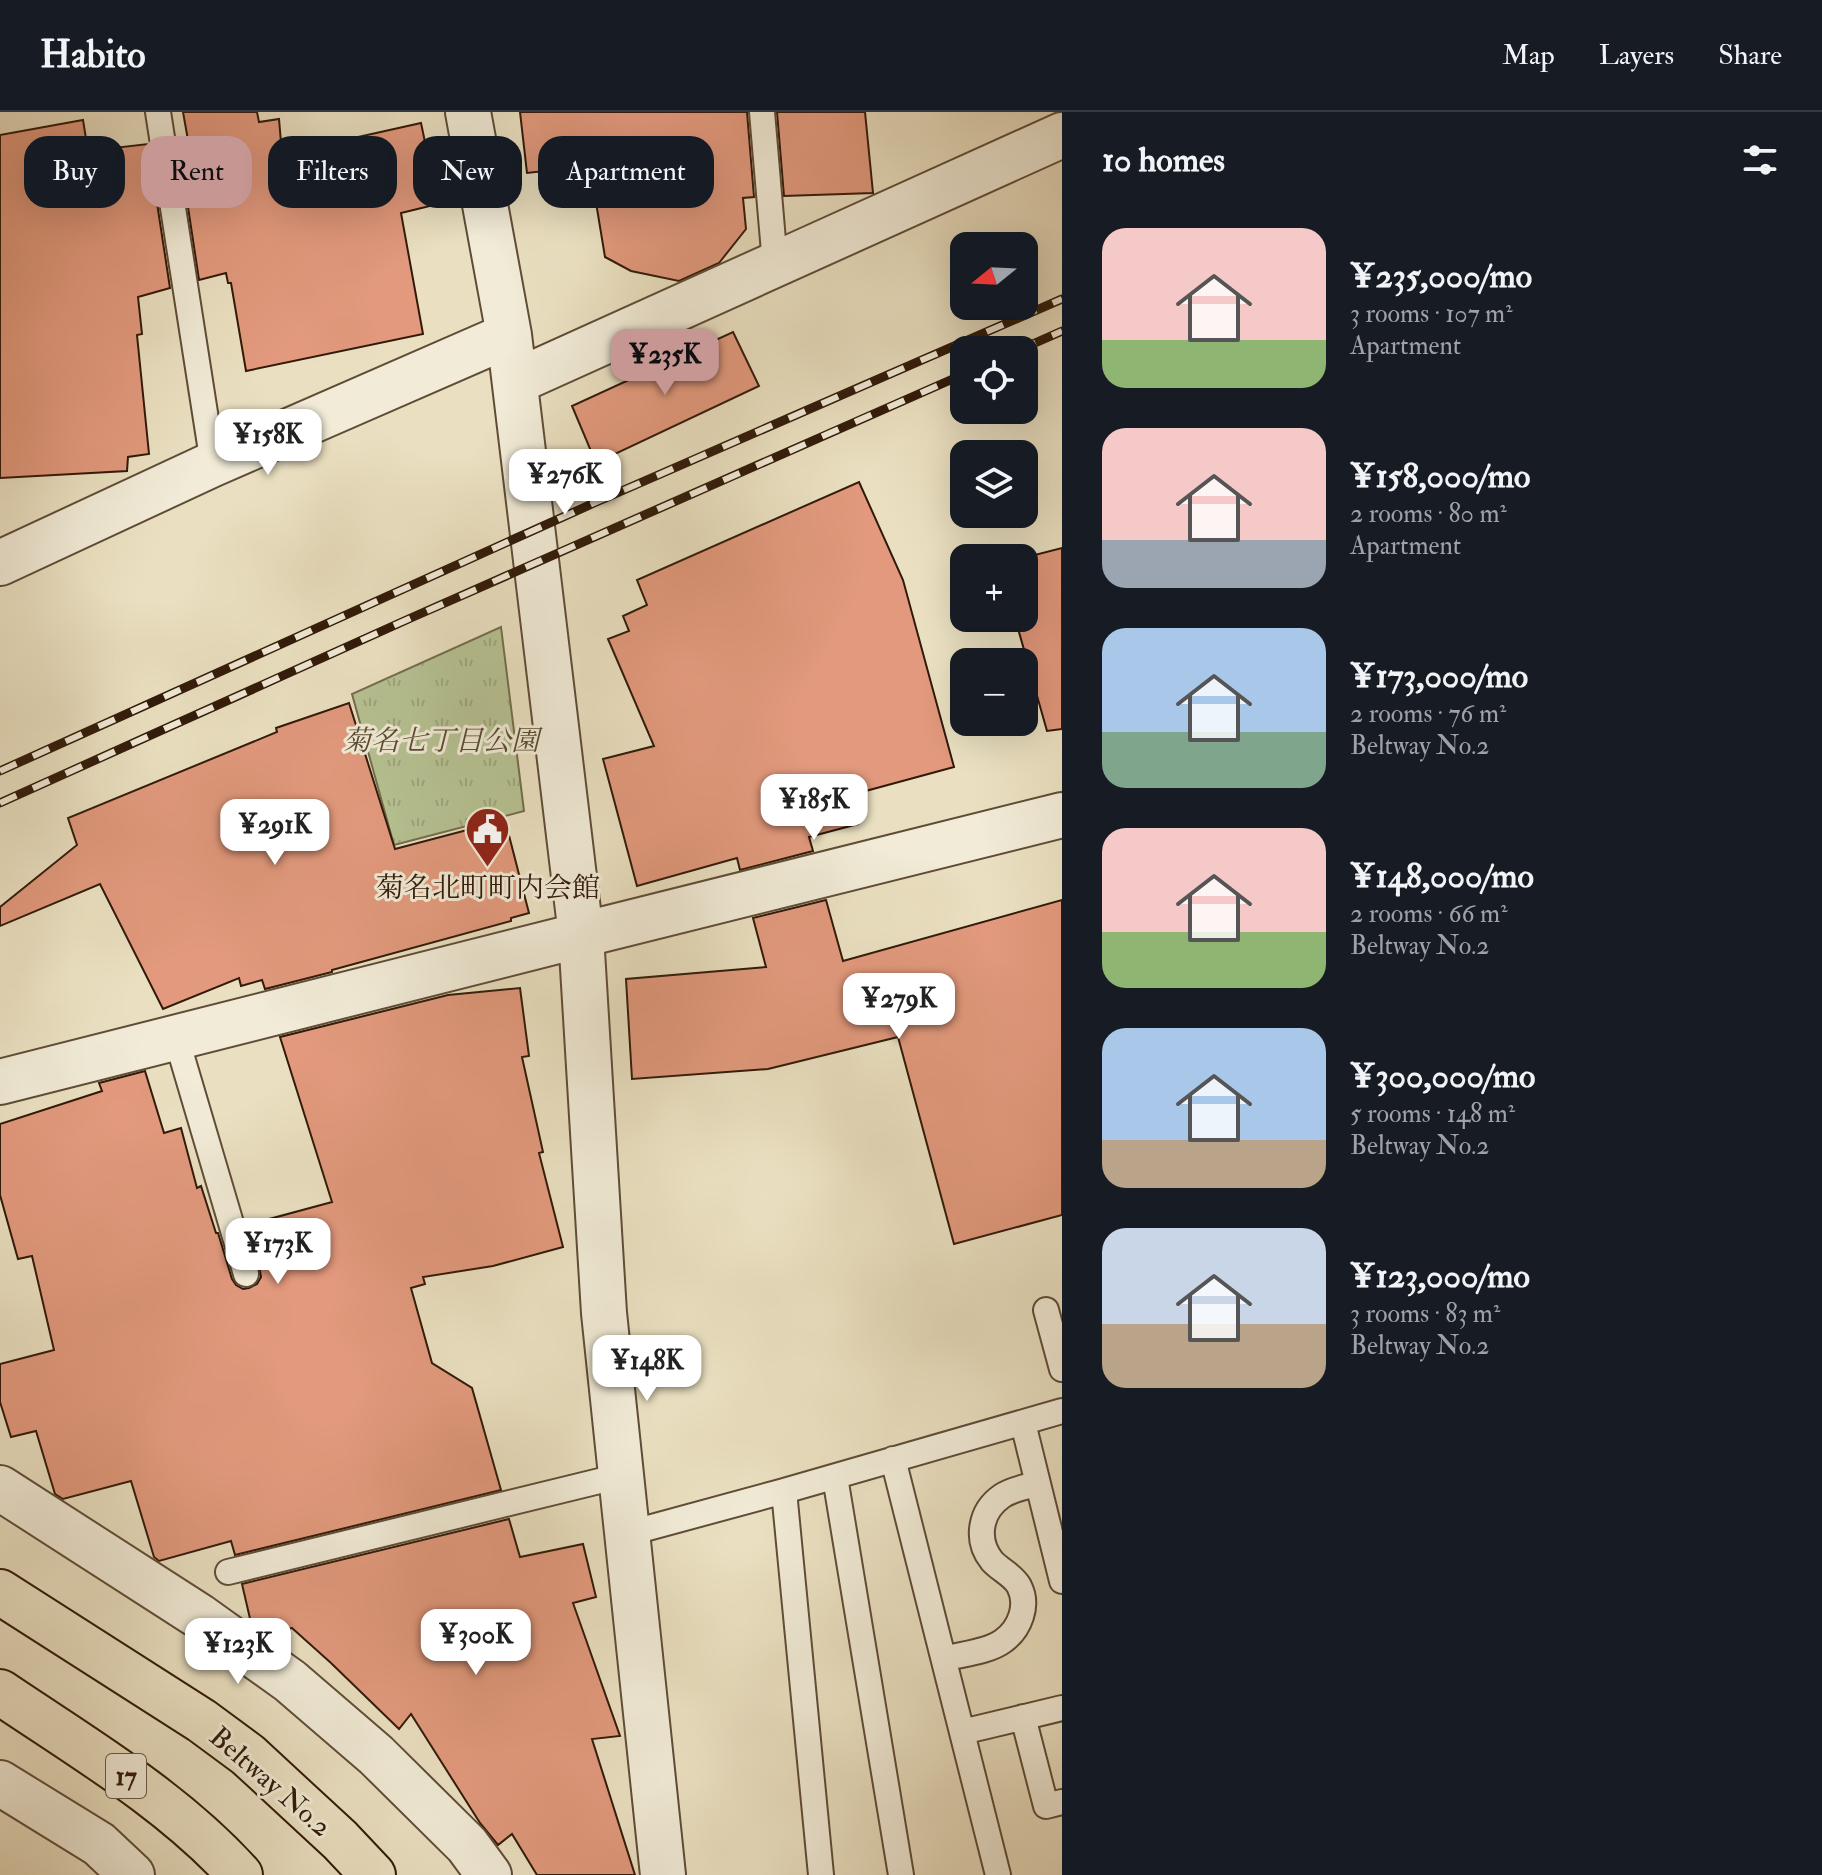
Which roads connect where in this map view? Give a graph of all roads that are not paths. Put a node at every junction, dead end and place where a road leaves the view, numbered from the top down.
1 (158, 112) edge
2 (468, 112) edge
3 (762, 112) edge
4 (1062, 135) edge
5 (775, 264) junction
6 (509, 335) junction
7 (515, 382) junction
8 (213, 464) junction
9 (0, 563) edge
10 (1062, 815) edge
11 (581, 935) junction
12 (176, 1037) junction
13 (0, 1082) edge
14 (246, 1274) dead end
15 (1046, 1310) dead end
16 (1062, 1369) edge
17 (1062, 1411) edge
18 (1023, 1423) junction
19 (893, 1459) junction
20 (620, 1476) junction
21 (835, 1477) junction
22 (1037, 1484) junction
23 (0, 1488) edge
24 (784, 1491) junction
25 (626, 1534) junction
26 (228, 1572) dead end
27 (1062, 1581) edge
28 (4, 1595) edge
29 (944, 1659) junction
30 (0, 1692) edge
31 (1062, 1708) edge
32 (1023, 1717) junction
33 (962, 1732) junction
34 (0, 1783) edge
35 (1062, 1802) edge
36 (132, 1875) edge
37 (240, 1875) edge
38 (373, 1875) edge
39 (489, 1875) edge
40 (663, 1875) edge
41 (821, 1875) edge
42 (901, 1875) edge
43 (998, 1875) edge

1 - 8 lane
2 - 6 street
3 - 5 lane
4 - 5 street
5 - 7 street
6 - 7 street
6 - 8 street
7 - 11 street
8 - 9 street
10 - 11 street
11 - 12 street
11 - 20 street
12 - 13 street
12 - 14 lane
15 - 16 lane
17 - 18 lane
18 - 19 lane
18 - 22 lane
19 - 21 lane
19 - 29 lane
20 - 25 street
20 - 26 lane
21 - 24 lane
21 - 42 lane
22 - 27 lane
22 - 29 lane
23 - 39 street
24 - 25 lane
24 - 41 lane
25 - 40 street
28 - 38 main road, Beltway No.2
29 - 33 lane
30 - 37 main road, 17
31 - 32 lane
32 - 33 lane
32 - 35 lane
33 - 43 lane
34 - 36 street

